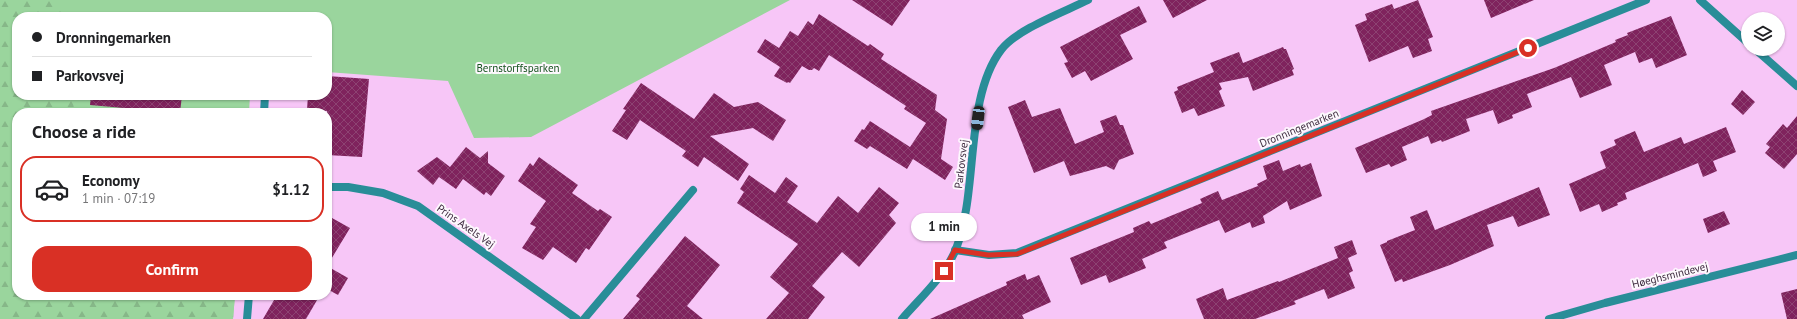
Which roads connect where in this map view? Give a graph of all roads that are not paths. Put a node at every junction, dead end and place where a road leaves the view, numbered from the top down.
1 (1088, 0) edge
2 (1646, 0) edge
3 (1700, 0) edge
4 (1741, 37) edge
5 (1763, 56) edge
6 (1797, 86) edge
7 (332, 187) edge
8 (693, 190) dead end
9 (955, 250) junction
10 (1797, 255) edge
11 (249, 300) edge
12 (247, 319) edge
13 (577, 319) edge
14 (584, 319) edge
15 (902, 319) edge
16 (1549, 319) edge

1 - 9 street, Parkovsvej
2 - 9 street, Dronningemarken
3 - 4 street
5 - 6 street
7 - 13 street, Prins Axels Vej
8 - 14 street
9 - 15 street, Parkovsvej
10 - 16 street, Høeghsmindevej
11 - 12 street

